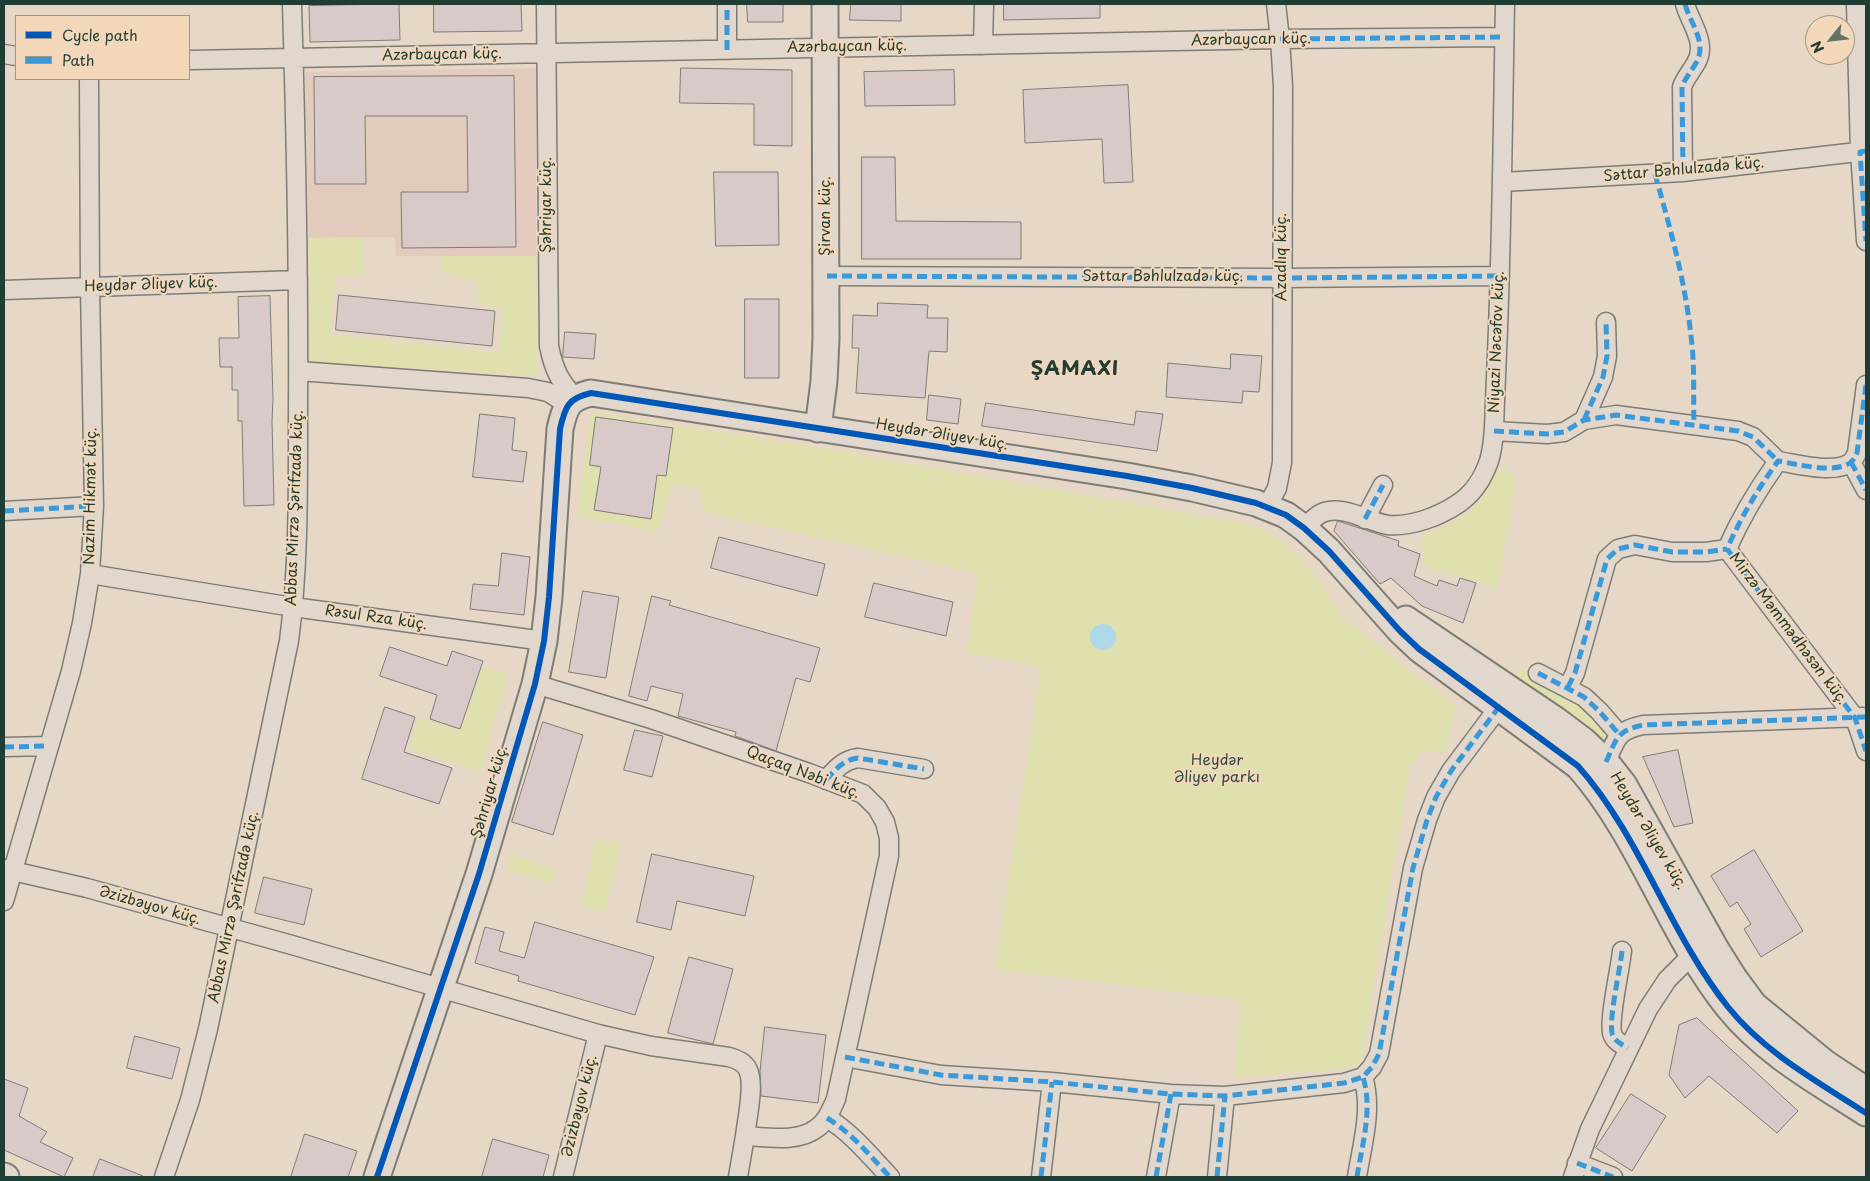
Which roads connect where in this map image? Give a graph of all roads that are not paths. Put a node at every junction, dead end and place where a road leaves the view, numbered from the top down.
1 (292, 4) edge
2 (546, 4) edge
3 (727, 4) edge
4 (825, 4) edge
5 (984, 4) edge
6 (1276, 4) edge
7 (1505, 4) edge
8 (1685, 4) edge
9 (1856, 4) edge
10 (1504, 37) junction
11 (1280, 39) junction
12 (983, 44) junction
13 (825, 48) junction
14 (726, 50) junction
15 (546, 53) junction
16 (294, 58) junction
17 (190, 60) edge
18 (89, 80) edge
19 (1863, 151) edge
20 (1683, 172) junction
21 (1502, 182) junction
22 (1866, 241) edge
23 (826, 276) junction
24 (1500, 276) junction
25 (1282, 278) junction
26 (298, 280) junction
27 (90, 287) junction
28 (4, 290) edge
29 (1606, 322) dead end
30 (298, 371) junction
31 (1866, 384) edge
32 (571, 401) junction
33 (1865, 402) edge
34 (1584, 420) junction
35 (818, 429) junction
36 (1494, 431) junction
37 (1778, 461) junction
38 (1851, 462) junction
39 (1383, 485) dead end
40 (1866, 490) edge
41 (94, 506) junction
42 (1267, 507) junction
43 (4, 511) edge
44 (1366, 518) junction
45 (1304, 528) junction
46 (1727, 549) junction
47 (90, 574) junction
48 (1365, 592) junction
49 (294, 607) junction
50 (544, 641) junction
51 (1538, 673) dead end
52 (534, 684) junction
53 (1568, 688) junction
54 (1499, 707) junction
55 (1860, 717) edge
56 (1619, 734) junction
57 (49, 746) junction
58 (4, 747) edge
59 (1866, 751) edge
60 (1606, 762) junction
61 (924, 769) dead end
62 (826, 780) junction
63 (9, 869) edge
64 (4, 901) edge
65 (230, 929) junction
66 (1622, 951) dead end
67 (1693, 954) junction
68 (439, 989) junction
69 (598, 1034) junction
70 (1628, 1048) junction
71 (845, 1057) junction
72 (1362, 1077) junction
73 (1052, 1082) junction
74 (1866, 1090) edge
75 (1171, 1094) junction
76 (1225, 1096) junction
77 (1866, 1113) edge
78 (827, 1118) junction
79 (745, 1136) junction
80 (1575, 1170) edge
81 (164, 1177) edge
82 (377, 1177) edge
83 (563, 1177) edge
84 (738, 1177) edge
85 (890, 1177) edge
86 (1041, 1177) edge
87 (1156, 1177) edge
88 (1217, 1177) edge
89 (1357, 1177) edge
90 (1613, 1177) edge

1 - 16 street, Abbas Mirzə Şərifzadə küç.
2 - 15 street, Şəhriyar küç.
3 - 14 street
4 - 13 street, Şirvan küç.
5 - 12 street
6 - 11 street, Azadlıq küç.
7 - 10 street, Niyazi Nəcəfov küç.
8 - 20 street
9 - 19 street
10 - 11 street, Azərbaycan küç.
10 - 21 street, Niyazi Nəcəfov küç.
11 - 12 street, Azərbaycan küç.
11 - 25 street, Azadlıq küç.
12 - 13 street, Azərbaycan küç.
13 - 14 street, Azərbaycan küç.
13 - 23 street, Şirvan küç.
14 - 15 street, Azərbaycan küç.
15 - 16 street, Azərbaycan küç.
15 - 32 street, Şəhriyar küç.
16 - 17 street, Azərbaycan küç.
16 - 26 street, Abbas Mirzə Şərifzadə küç.
18 - 27 street, Nazim Hikmət küç.
19 - 20 street, Səttar Bəhlulzadə küç.
19 - 22 street
20 - 21 street, Səttar Bəhlulzadə küç.
21 - 24 street, Niyazi Nəcəfov küç.
23 - 25 street, Səttar Bəhlulzadə küç.
23 - 35 street, Şirvan küç.
24 - 25 street, Səttar Bəhlulzadə küç.
24 - 36 street, Niyazi Nəcəfov küç.
25 - 42 street, Azadlıq küç.
26 - 27 street, Heydər Əliyev küç.
26 - 30 street, Abbas Mirzə Şərifzadə küç.
27 - 28 street, Heydər Əliyev küç.
27 - 41 street, Nazim Hikmət küç.
29 - 34 street
30 - 32 street
30 - 49 street, Abbas Mirzə Şərifzadə küç.
31 - 33 street
32 - 35 street, Heydər Əliyev küç.
32 - 50 street, Şəhriyar küç.
33 - 38 street
34 - 36 street
34 - 37 street
35 - 42 street, Heydər Əliyev küç.
36 - 44 street, Niyazi Nəcəfov küç.
37 - 38 street
37 - 46 street, Mirzə Məmmədhəsən küç.
38 - 40 street
39 - 44 street
41 - 43 street
41 - 47 street, Nazim Hikmət küç.
42 - 45 street, Heydər Əliyev küç.
44 - 45 street, Niyazi Nəcəfov küç.
45 - 48 street, Heydər Əliyev küç.
46 - 53 street
46 - 55 street, Mirzə Məmmədhəsən küç.
47 - 49 street, Rəsul Rza küç.
47 - 57 street, Nazim Hikmət küç.
48 - 54 street
48 - 60 street, Heydər Əliyev küç.
49 - 50 street, Rəsul Rza küç.
49 - 65 street, Abbas Mirzə Şərifzadə küç.
50 - 52 street, Şəhriyar küç.
51 - 53 street
52 - 62 street, Qaçaq Nəbi küç.
52 - 68 street, Şəhriyar küç.
53 - 56 street
54 - 67 street
54 - 72 street
55 - 56 street
55 - 59 street, Mirzə Məmmədhəsən küç.
56 - 60 street
57 - 58 street
57 - 63 street, Nazim Hikmət küç.
60 - 74 street, Heydər Əliyev küç.
61 - 62 street
62 - 71 street, Qaçaq Nəbi küç.
63 - 64 street, Nazim Hikmət küç.
63 - 65 street, Əzizbəyov küç.
65 - 68 street, Əzizbəyov küç.
65 - 81 street, Abbas Mirzə Şərifzadə küç.
66 - 70 street
67 - 70 street
67 - 77 street
68 - 69 street, Əzizbəyov küç.
68 - 82 street, Şəhriyar küç.
69 - 79 street, Əzizbəyov küç.
69 - 83 street, Əzizbəyov küç.
70 - 80 street
71 - 73 street
71 - 78 street, Qaçaq Nəbi küç.
72 - 76 street
72 - 89 street
73 - 75 street
73 - 86 street
75 - 76 street
75 - 87 street
76 - 88 street
78 - 79 street, Qaçaq Nəbi küç.
78 - 85 street
79 - 84 street
80 - 90 street

